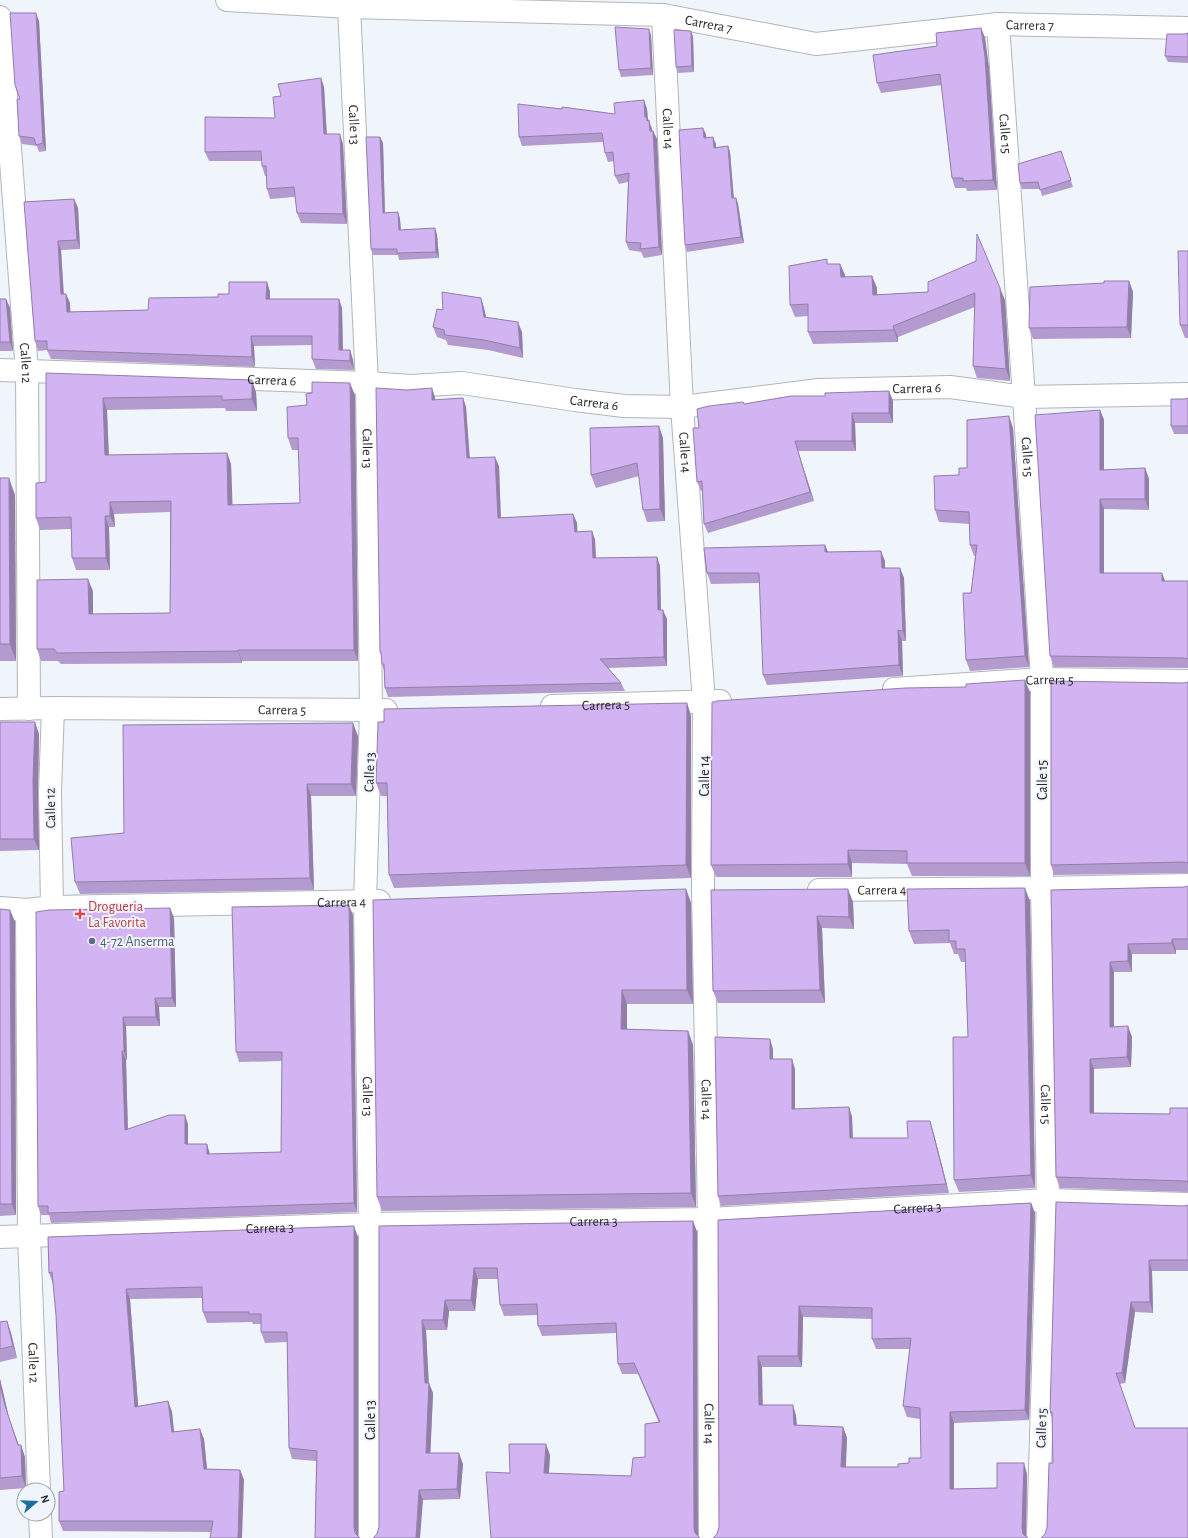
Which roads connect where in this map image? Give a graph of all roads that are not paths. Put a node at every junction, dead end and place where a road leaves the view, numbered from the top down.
1 (227, 0) edge
2 (349, 7) junction
3 (663, 15) junction
4 (0, 17) edge
5 (998, 24) junction
6 (1188, 28) edge
7 (0, 370) edge
8 (26, 371) junction
9 (367, 383) junction
10 (1188, 394) edge
11 (1024, 397) junction
12 (682, 407) junction
13 (1042, 680) junction
14 (1188, 681) edge
15 (877, 690) edge
16 (736, 700) edge
17 (704, 702) junction
18 (530, 706) edge
19 (52, 708) junction
20 (29, 709) junction
21 (402, 709) edge
22 (0, 710) edge
23 (371, 710) junction
24 (1188, 884) edge
25 (1042, 888) junction
26 (711, 890) junction
27 (798, 890) edge
28 (680, 891) edge
29 (396, 901) edge
30 (365, 902) junction
31 (0, 908) edge
32 (52, 908) junction
33 (27, 910) junction
34 (1048, 1200) junction
35 (1188, 1204) edge
36 (709, 1219) junction
37 (370, 1224) junction
38 (29, 1236) junction
39 (0, 1237) edge
40 (39, 1482) edge
41 (40, 1522) edge
42 (41, 1538) edge
43 (370, 1538) edge
44 (710, 1538) edge
45 (1038, 1538) edge

1 - 2 street, Carrera 7
2 - 3 street, Carrera 7
2 - 9 street, Calle 13
3 - 5 street, Carrera 7
3 - 12 street, Calle 14
4 - 8 street, Calle 12
5 - 6 street, Carrera 7
5 - 11 street, Calle 15
7 - 8 street, Carrera 6
8 - 9 street, Carrera 6
8 - 20 street, Calle 12
9 - 12 street, Carrera 6
9 - 23 street, Calle 13
10 - 11 street, Carrera 6
11 - 12 street, Carrera 6
11 - 13 street, Calle 15
12 - 17 street, Calle 14
13 - 14 street, Carrera 5
13 - 15 street, Carrera 5
13 - 25 street, Calle 15
16 - 17 street, Carrera 5
17 - 18 street, Carrera 5
17 - 26 street, Calle 14
19 - 20 street, Carrera 5
19 - 23 street, Carrera 5
19 - 32 street, Calle 12
20 - 22 street, Carrera 5
21 - 23 street, Carrera 5
23 - 30 street, Calle 13
24 - 25 street, Carrera 4
25 - 27 street, Carrera 4
25 - 34 street, Calle 15
26 - 28 street
26 - 36 street, Calle 14
29 - 30 street, Carrera 4
30 - 32 street, Carrera 4
30 - 37 street, Calle 13
31 - 33 street, Carrera 4
32 - 33 street, Carrera 4
33 - 38 street, Calle 12
34 - 35 street, Carrera 3
34 - 36 street, Carrera 3
34 - 45 street, Calle 15
36 - 37 street, Carrera 3
36 - 44 street, Calle 14
37 - 38 street, Carrera 3
37 - 43 street, Calle 13
38 - 39 street, Carrera 3
38 - 40 street, Calle 12
41 - 42 street

